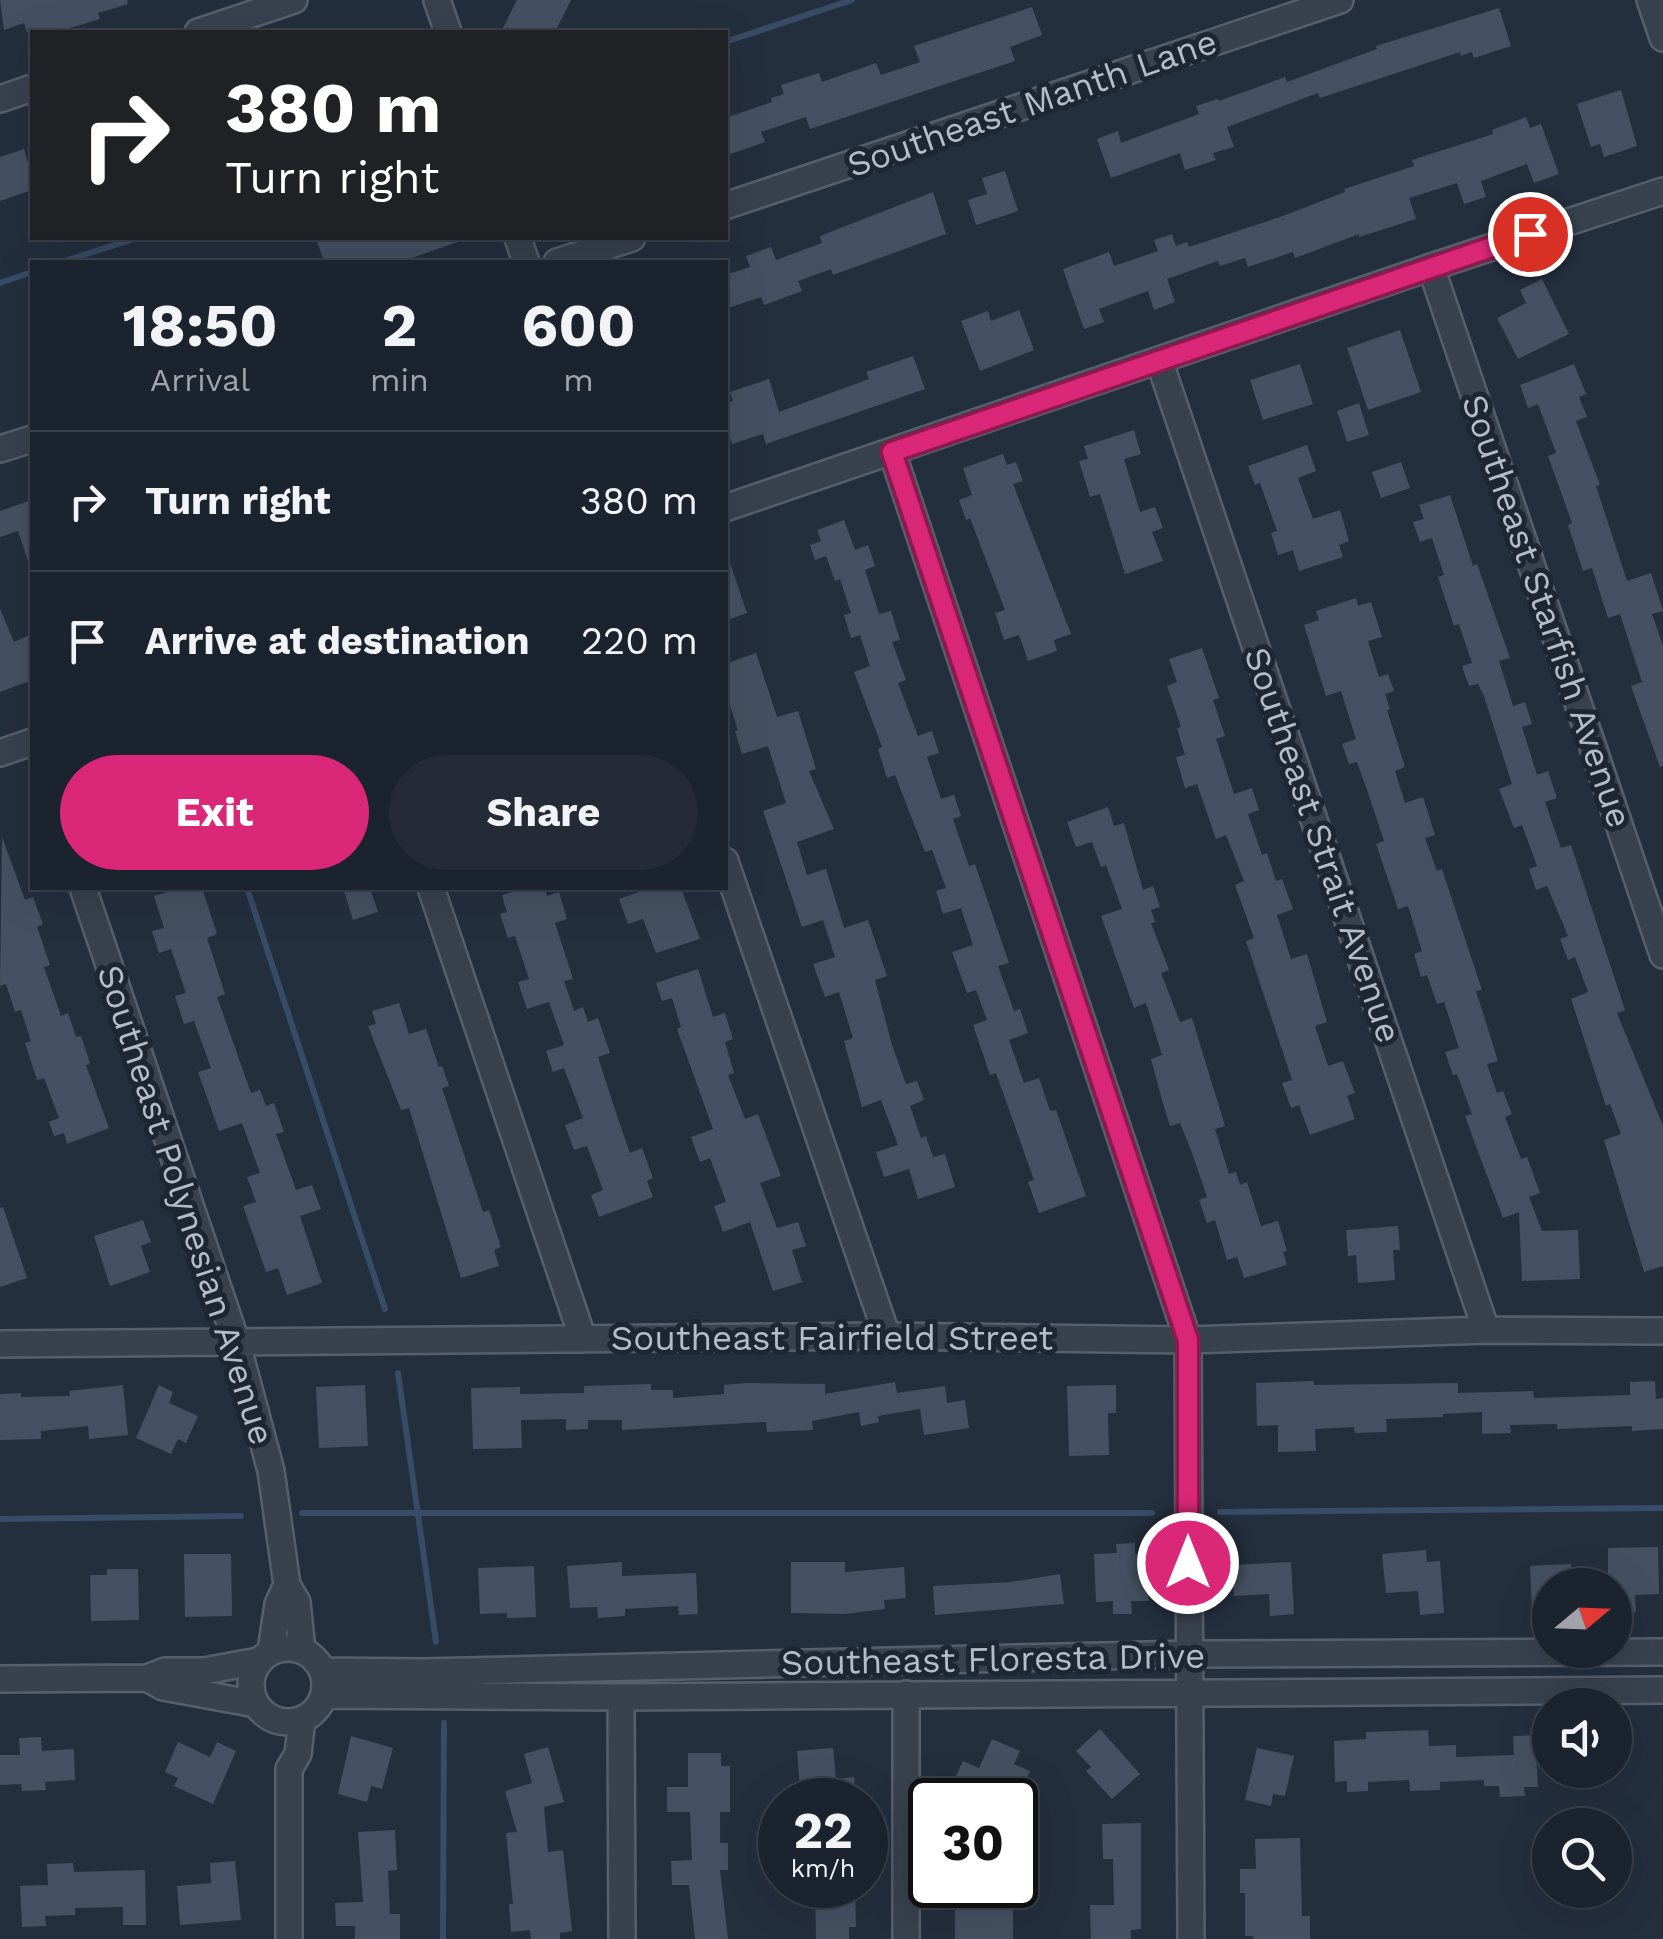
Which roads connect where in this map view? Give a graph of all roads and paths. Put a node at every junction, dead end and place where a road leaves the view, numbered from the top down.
1 (294, 0) edge
2 (437, 0) edge
3 (1340, 0) edge
4 (1650, 0) edge
5 (204, 30) edge
6 (447, 30) edge
7 (1663, 38) edge
8 (30, 89) edge
9 (0, 99) edge
10 (1663, 191) edge
11 (728, 205) edge
12 (626, 240) edge
13 (564, 260) edge
14 (1431, 267) junction
15 (1160, 360) junction
16 (30, 439) edge
17 (0, 450) edge
18 (892, 452) junction
19 (728, 507) edge
20 (30, 743) edge
21 (0, 753) edge
22 (728, 871) edge
23 (84, 890) edge
24 (432, 890) edge
25 (1663, 955) edge
26 (1486, 1330) junction
27 (1663, 1331) edge
28 (888, 1336) junction
29 (583, 1339) junction
30 (1188, 1340) junction
31 (0, 1344) edge
32 (237, 1344) junction
33 (287, 1585) junction
34 (302, 1650) junction
35 (1663, 1652) edge
36 (1189, 1654) junction
37 (265, 1656) junction
38 (147, 1678) junction
39 (0, 1679) edge
40 (324, 1683) junction
41 (1663, 1690) edge
42 (1190, 1692) junction
43 (906, 1694) junction
44 (621, 1697) junction
45 (266, 1712) junction
46 (302, 1720) junction
47 (289, 1768) junction
48 (289, 1939) edge
49 (622, 1939) edge
50 (906, 1939) edge
51 (1190, 1939) edge

1 - 5 street
2 - 6 street
3 - 11 street, Southeast Manth Lane
4 - 7 street
8 - 9 street
10 - 14 street
12 - 13 street
14 - 15 street
14 - 25 street, Southeast Starfish Avenue
15 - 18 street
15 - 26 street, Southeast Strait Avenue
16 - 17 street
18 - 19 street
18 - 30 street
20 - 21 street
22 - 28 street
23 - 32 street, Southeast Polynesian Avenue
24 - 29 street
26 - 27 street, Southeast Fairfield Street
26 - 30 street, Southeast Fairfield Street
28 - 29 street, Southeast Fairfield Street
28 - 30 street, Southeast Fairfield Street
29 - 32 street, Southeast Fairfield Street
30 - 36 street
31 - 32 street, Southeast Fairfield Street
32 - 33 street, Southeast Polynesian Avenue
33 - 34 street, Southeast Polynesian Avenue
33 - 37 street, Southeast Polynesian Avenue
34 - 37 street
34 - 40 street
35 - 36 street, Southeast Floresta Drive
36 - 40 street, Southeast Floresta Drive
36 - 42 street
37 - 38 street
37 - 45 street
38 - 39 street
38 - 45 street
40 - 44 street, Southeast Floresta Drive
40 - 46 street
41 - 42 street, Southeast Floresta Drive
42 - 43 street, Southeast Floresta Drive
42 - 51 street
43 - 44 street, Southeast Floresta Drive
43 - 50 street
44 - 49 street
45 - 46 street
45 - 47 street
46 - 47 street
47 - 48 street

